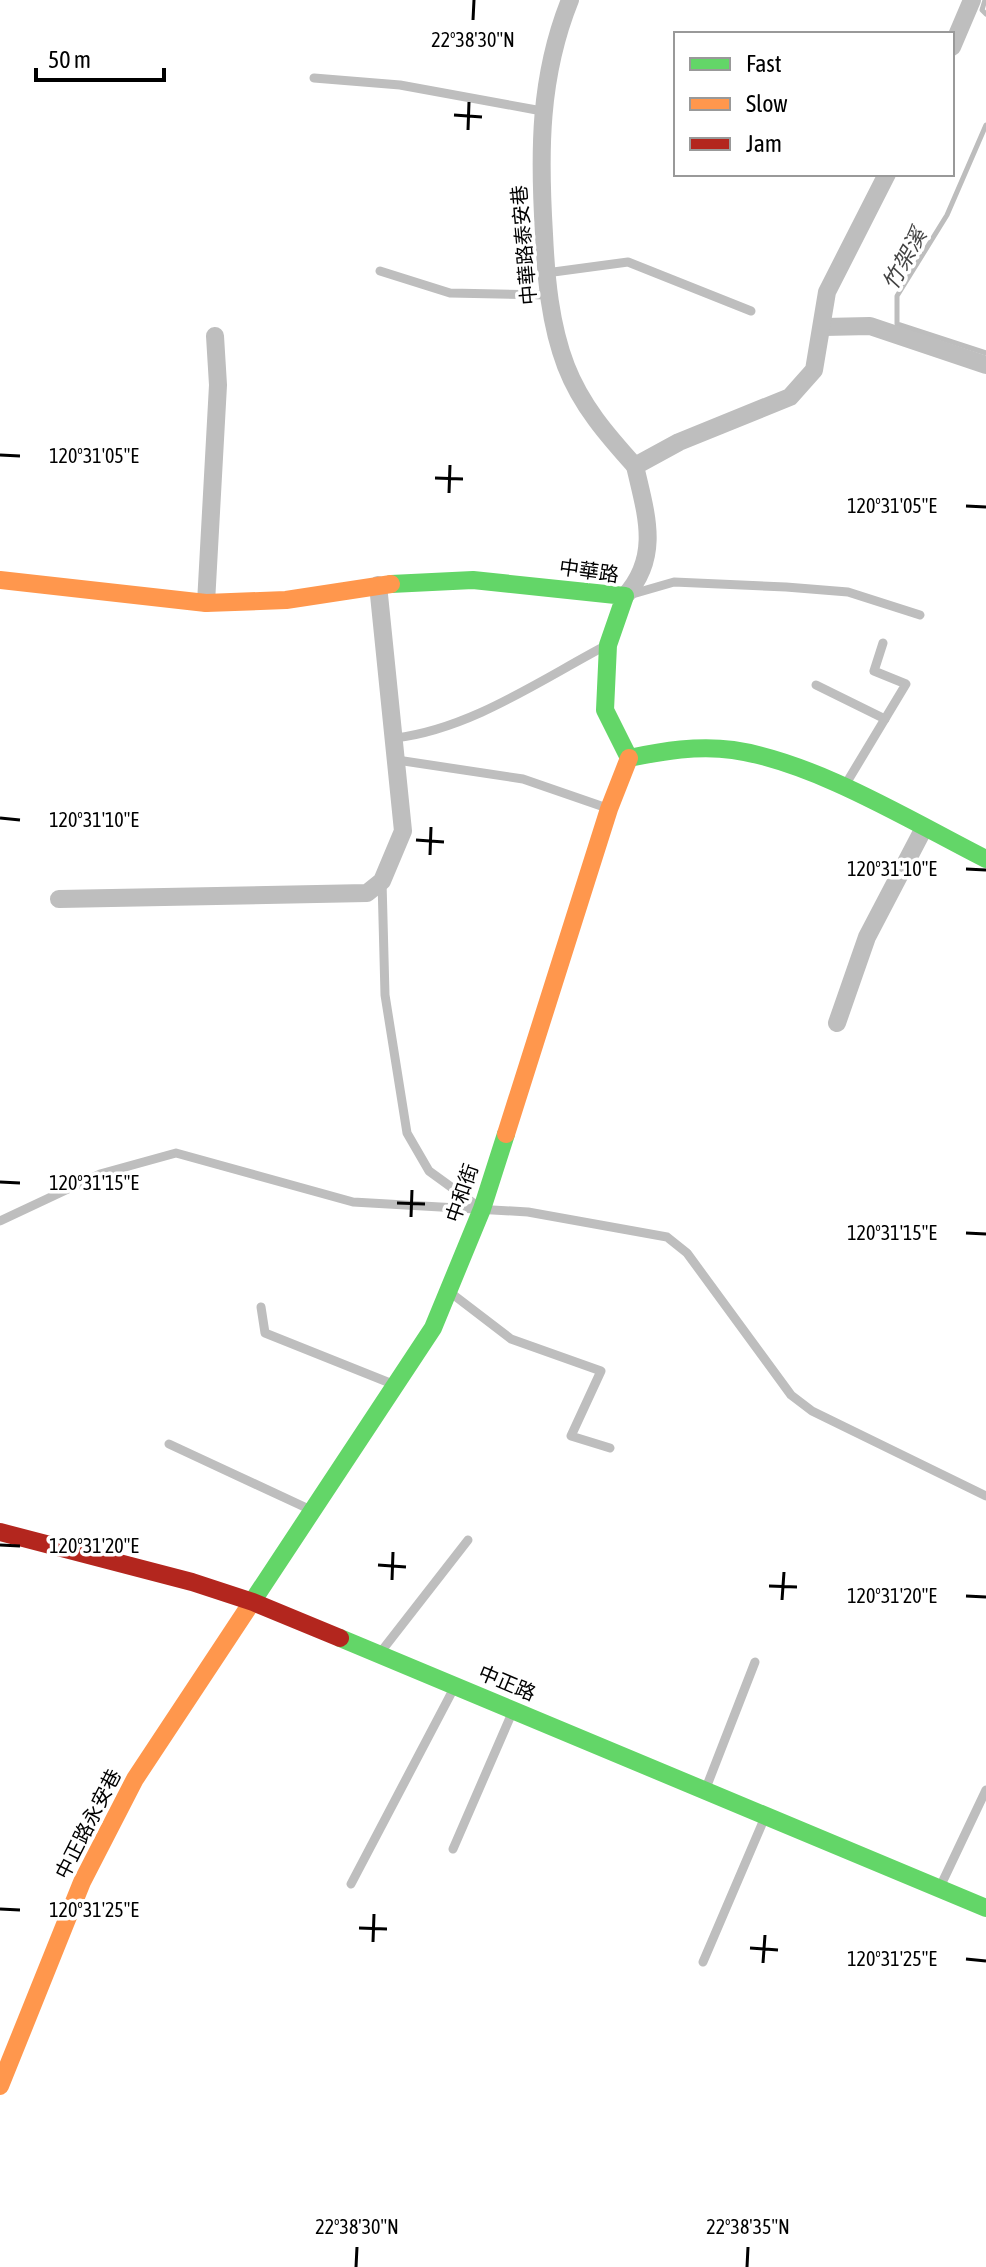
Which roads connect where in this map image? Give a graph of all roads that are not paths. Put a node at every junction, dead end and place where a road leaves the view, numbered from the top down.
1 (570, 0) edge
2 (972, 0) edge
3 (954, 42) edge
4 (314, 78) dead end
5 (542, 111) junction
6 (886, 176) edge
7 (380, 271) dead end
8 (546, 273) junction
9 (548, 295) junction
10 (751, 311) dead end
11 (824, 327) junction
12 (215, 336) dead end
13 (986, 365) edge
14 (635, 466) junction
15 (0, 580) edge
16 (378, 585) junction
17 (625, 596) junction
18 (206, 603) junction
19 (920, 615) dead end
20 (883, 643) dead end
21 (608, 645) junction
22 (816, 685) dead end
23 (885, 719) junction
24 (395, 738) junction
25 (629, 758) junction
26 (397, 760) junction
27 (844, 787) junction
28 (609, 809) junction
29 (924, 828) junction
30 (986, 859) edge
31 (382, 881) junction
32 (59, 899) dead end
33 (837, 1023) dead end
34 (482, 1209) junction
35 (0, 1221) edge
36 (448, 1291) junction
37 (261, 1307) dead end
38 (395, 1385) junction
39 (169, 1444) dead end
40 (610, 1448) dead end
41 (986, 1496) edge
42 (311, 1510) junction
43 (0, 1532) edge
44 (468, 1540) dead end
45 (253, 1602) junction
46 (380, 1653) junction
47 (755, 1662) dead end
48 (456, 1685) junction
49 (513, 1710) junction
50 (986, 1790) edge
51 (705, 1791) junction
52 (765, 1817) junction
53 (453, 1849) dead end
54 (351, 1884) dead end
55 (940, 1887) junction
56 (986, 1908) edge
57 (703, 1962) dead end
58 (0, 2086) edge

1 - 5 street, 中華路泰安巷
2 - 3 street
4 - 5 lane
5 - 8 street, 中華路泰安巷
6 - 11 street
7 - 9 lane
8 - 9 street, 中華路泰安巷
8 - 10 lane
9 - 14 street, 中華路泰安巷
11 - 13 street
11 - 14 street
12 - 18 street
14 - 17 street, 中華路泰安巷
15 - 18 street, 中華路
16 - 17 street, 中華路
16 - 18 street, 中華路
16 - 24 street
17 - 19 lane
17 - 21 street, 中華路
20 - 23 lane
21 - 24 lane
21 - 25 street, 中華路
22 - 23 lane
23 - 27 lane
24 - 26 street
25 - 27 street
25 - 28 street, 中和街
26 - 28 lane
26 - 31 street
27 - 29 street
28 - 34 street, 中和街
29 - 30 street
29 - 33 street
31 - 32 street
31 - 34 lane
34 - 35 lane
34 - 36 street, 中和街
34 - 41 lane
36 - 38 street, 中和街
36 - 40 lane
37 - 38 lane
38 - 42 street, 中和街
39 - 42 lane
42 - 45 street, 中和街
43 - 45 street, 中正路
44 - 46 lane
45 - 46 street, 中正路
45 - 58 street, 中正路永安巷
46 - 48 street, 中正路
47 - 51 lane
48 - 49 street, 中正路
48 - 54 lane
49 - 51 street, 中正路
49 - 53 lane
50 - 55 lane
51 - 52 street, 中正路
52 - 55 street, 中正路
52 - 57 lane
55 - 56 street, 中正路

